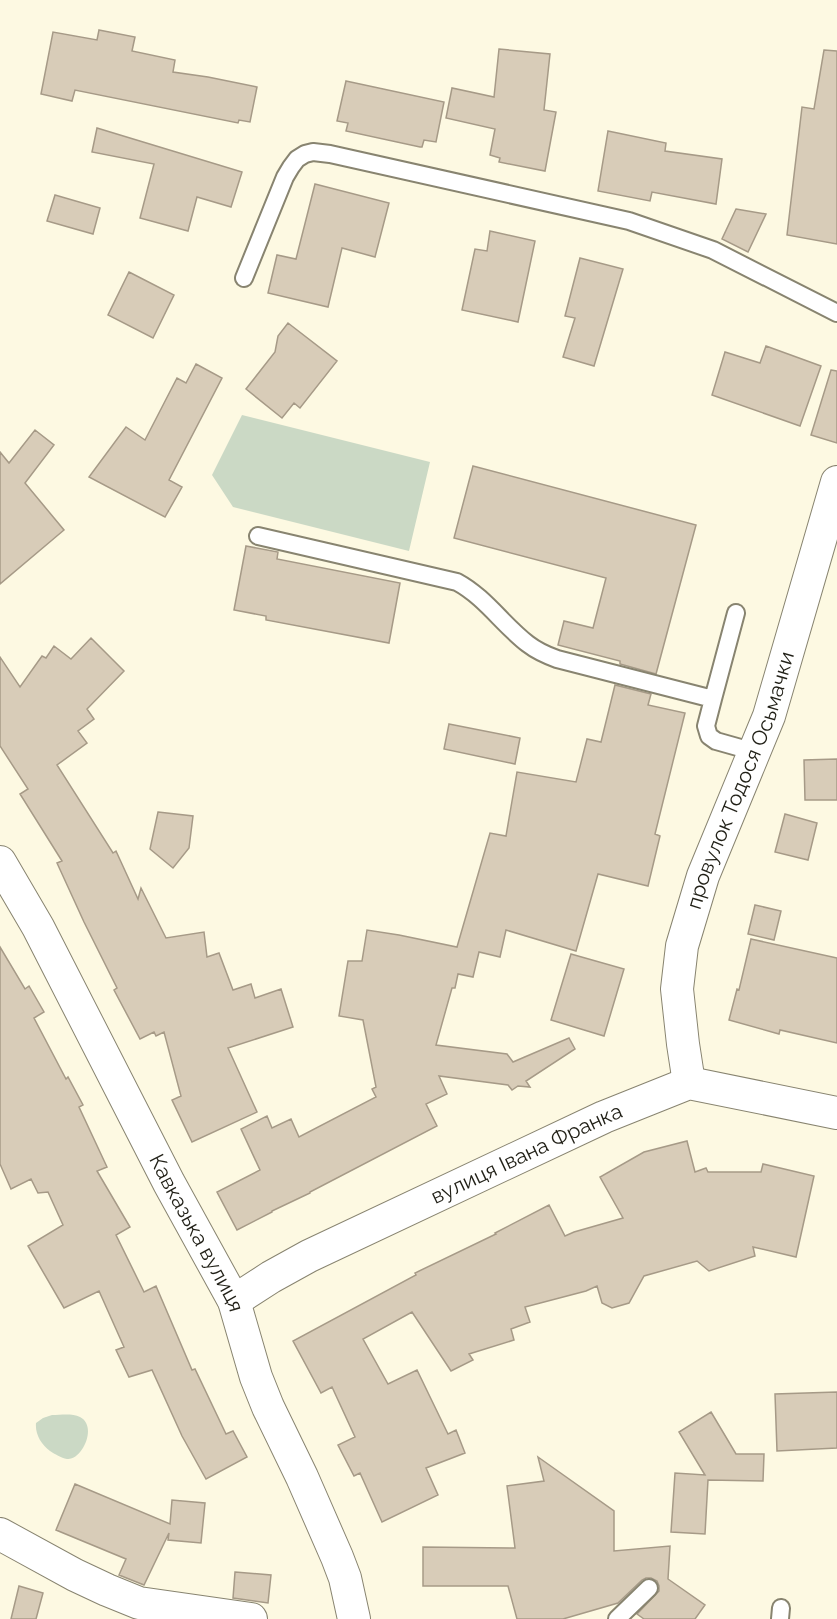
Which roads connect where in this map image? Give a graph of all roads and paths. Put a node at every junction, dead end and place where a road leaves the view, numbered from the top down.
1 (244, 278) dead end
2 (837, 313) edge
3 (837, 482) edge
4 (258, 536) dead end
5 (736, 613) dead end
6 (713, 699) junction
7 (755, 752) junction
8 (0, 862) edge
9 (689, 1083) junction
10 (837, 1113) edge
11 (234, 1301) junction
12 (0, 1534) edge
13 (649, 1588) dead end
14 (250, 1619) edge
15 (354, 1619) edge
16 (617, 1619) edge

1 - 2 lane
3 - 7 street, провулок Тодося Осьмачки
4 - 6 lane
5 - 6 lane
6 - 7 lane
7 - 9 street, провулок Тодося Осьмачки
8 - 11 street, Кавказька вулиця
9 - 10 street
9 - 11 street, вулиця Івана Франка
11 - 15 street, Кавказька вулиця
12 - 14 street
13 - 16 lane

